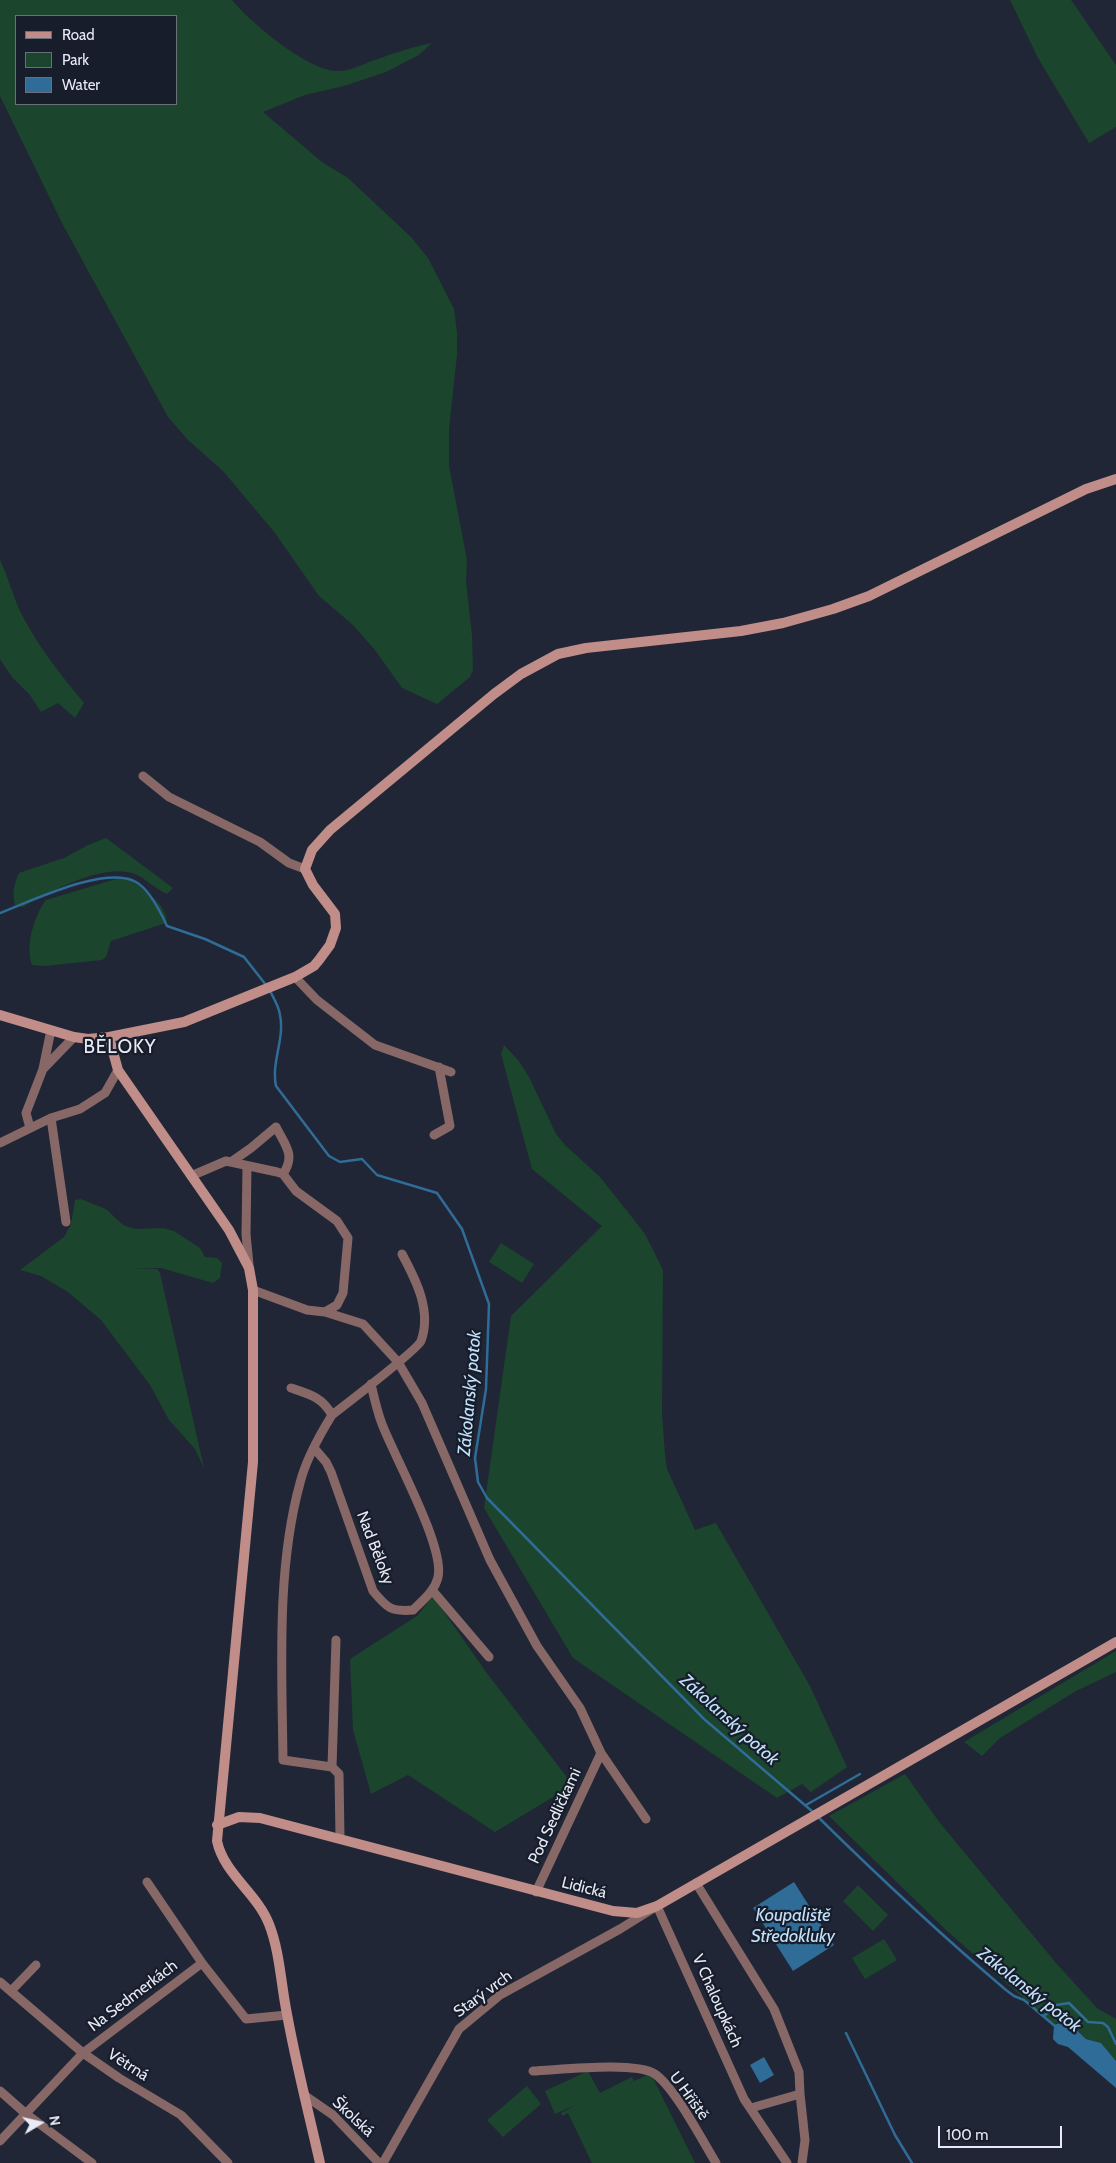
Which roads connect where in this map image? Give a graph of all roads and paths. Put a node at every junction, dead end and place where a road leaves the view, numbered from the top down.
1 (1116, 479) edge
2 (143, 776) dead end
3 (305, 869) junction
4 (295, 977) junction
5 (0, 1015) edge
6 (51, 1030) junction
7 (74, 1037) junction
8 (109, 1037) junction
9 (439, 1067) junction
10 (43, 1069) junction
11 (118, 1070) junction
12 (451, 1072) dead end
13 (50, 1118) junction
14 (30, 1128) junction
15 (434, 1135) dead end
16 (0, 1143) edge
17 (231, 1162) junction
18 (247, 1166) junction
19 (283, 1174) junction
20 (191, 1176) junction
21 (66, 1222) dead end
22 (402, 1254) dead end
23 (249, 1268) junction
24 (253, 1290) junction
25 (325, 1312) junction
26 (398, 1362) junction
27 (371, 1384) junction
28 (291, 1388) dead end
29 (332, 1415) junction
30 (314, 1448) junction
31 (432, 1590) junction
32 (336, 1640) dead end
33 (1116, 1642) edge
34 (489, 1657) dead end
35 (601, 1753) junction
36 (332, 1767) junction
37 (646, 1819) dead end
38 (217, 1825) junction
39 (340, 1838) junction
40 (147, 1882) dead end
41 (696, 1883) junction
42 (536, 1892) junction
43 (657, 1906) junction
44 (202, 1964) junction
45 (36, 1965) dead end
46 (0, 1982) edge
47 (11, 1992) junction
48 (287, 2014) junction
49 (82, 2053) junction
50 (533, 2071) dead end
51 (0, 2092) edge
52 (800, 2094) junction
53 (304, 2095) junction
54 (751, 2108) junction
55 (25, 2113) junction
56 (0, 2141) edge
57 (92, 2163) edge
58 (228, 2163) edge
59 (320, 2163) edge
60 (379, 2163) edge
61 (383, 2163) edge
62 (716, 2163) edge
63 (787, 2163) edge
64 (802, 2163) edge

1 - 3 street
2 - 3 street
3 - 4 street
4 - 8 street
4 - 9 street
5 - 6 street
6 - 7 street
6 - 10 street
7 - 8 street
7 - 10 street
8 - 11 street
9 - 12 street
9 - 15 street
10 - 14 street
11 - 13 street
11 - 20 street
13 - 14 street
13 - 21 street
14 - 16 street
17 - 18 street
17 - 19 street
17 - 20 street
18 - 19 street
18 - 23 street
19 - 25 street
20 - 23 street
22 - 26 street
23 - 24 street
24 - 25 street
24 - 38 street
25 - 26 street
26 - 27 street
26 - 35 street, Pod Sedličkami
27 - 29 street
27 - 31 street, Nad Běloky
28 - 29 street
29 - 30 street
30 - 31 street, Nad Běloky
30 - 36 street
31 - 34 street
32 - 36 street
33 - 41 street, Lidická
35 - 37 street, Pod Sedličkami
35 - 42 street, Pod Sedličkami
36 - 39 street
38 - 39 street, Lidická
38 - 48 street
39 - 42 street, Lidická
40 - 44 street, Na Sedmerkách
41 - 43 street, Lidická
41 - 52 street
42 - 43 street, Lidická
43 - 54 street, V Chaloupkách
43 - 61 street, Starý vrch
44 - 48 street, Na Sedmerkách
44 - 49 street, Na Sedmerkách
45 - 47 street
46 - 47 street, Větrná
47 - 49 street, Větrná
48 - 53 street
49 - 55 street, Na Sedmerkách
49 - 58 street, Větrná
50 - 62 street, U Hřiště
51 - 55 street
52 - 54 street
52 - 64 street
53 - 59 street
53 - 60 street, Školská
54 - 63 street, V Chaloupkách
55 - 56 street, Na Sedmerkách
55 - 57 street

